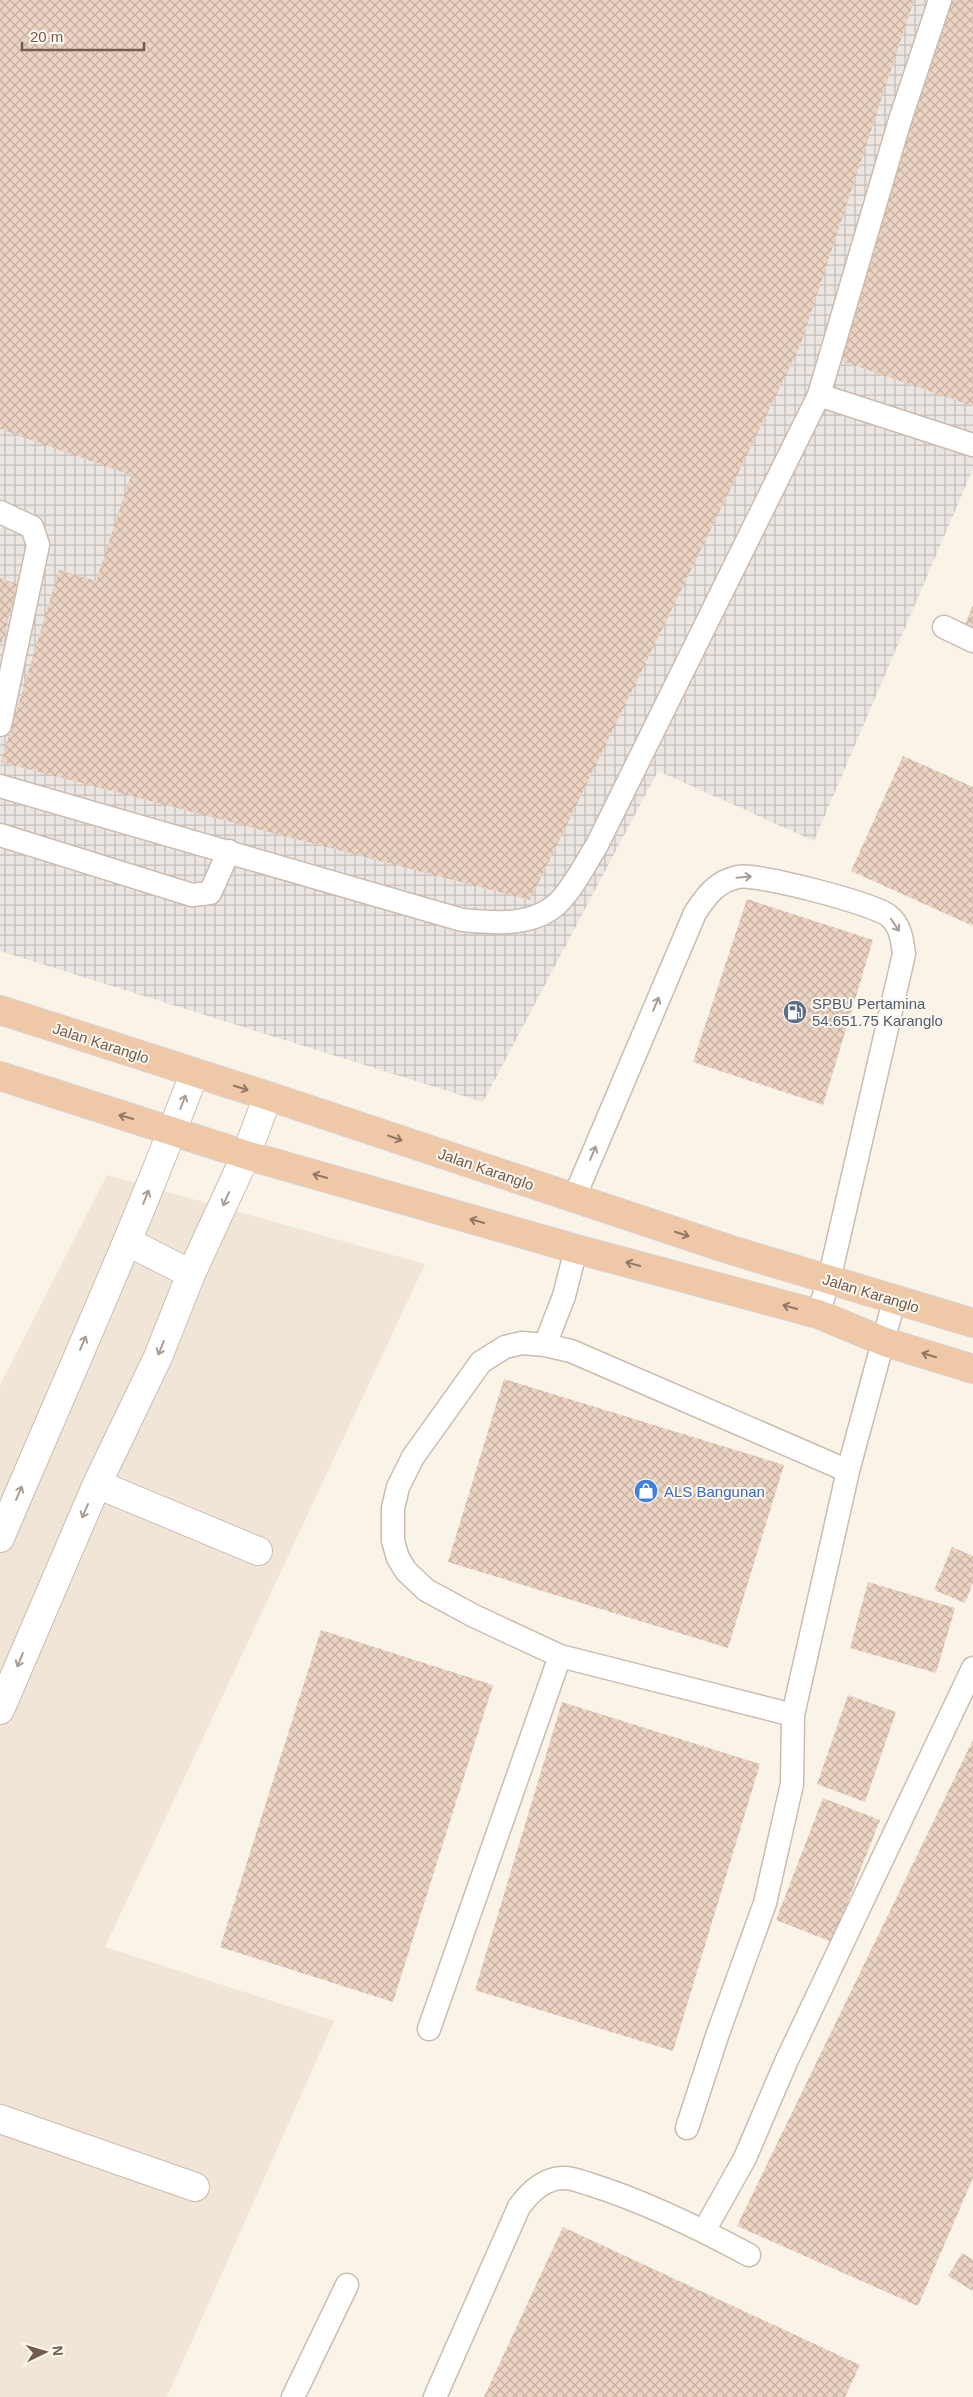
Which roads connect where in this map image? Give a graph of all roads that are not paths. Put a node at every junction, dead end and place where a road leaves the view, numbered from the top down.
1 (940, 0) edge
2 (819, 394) junction
3 (973, 445) edge
4 (0, 512) edge
5 (944, 627) dead end
6 (973, 641) edge
7 (0, 724) edge
8 (0, 786) edge
9 (0, 835) edge
10 (229, 851) junction
11 (0, 1010) edge
12 (194, 1074) junction
13 (0, 1076) edge
14 (268, 1096) junction
15 (173, 1130) junction
16 (246, 1155) junction
17 (574, 1198) junction
18 (128, 1242) junction
19 (576, 1249) junction
20 (191, 1274) junction
21 (829, 1280) junction
22 (894, 1301) junction
23 (818, 1314) junction
24 (973, 1323) edge
25 (885, 1342) junction
26 (546, 1345) junction
27 (973, 1369) edge
28 (848, 1471) junction
29 (97, 1484) junction
30 (0, 1538) edge
31 (258, 1551) dead end
32 (560, 1656) junction
33 (973, 1668) edge
34 (0, 1710) edge
35 (793, 1715) junction
36 (429, 2029) dead end
37 (0, 2118) edge
38 (687, 2128) dead end
39 (196, 2187) dead end
40 (704, 2231) junction
41 (749, 2255) dead end
42 (347, 2285) dead end
43 (293, 2397) edge
44 (435, 2397) edge

1 - 2 lane
2 - 3 lane
2 - 10 lane
4 - 7 lane
5 - 6 lane
8 - 10 lane
9 - 10 lane
11 - 12 highway, Jalan Karanglo
12 -> 14 highway, Jalan Karanglo
15 -> 12 street
15 -> 13 highway
14 - 16 street
14 -> 17 highway, Jalan Karanglo
15 - 16 highway
18 -> 15 street
19 -> 16 highway
16 -> 20 street
17 -> 21 highway, Jalan Karanglo
17 -> 21 lane
18 - 20 street
30 -> 18 street
23 -> 19 highway
19 - 26 lane
20 -> 29 street
21 - 22 highway, Jalan Karanglo
21 - 23 lane
22 - 24 highway, Jalan Karanglo
22 - 25 lane
23 - 25 highway
27 -> 25 highway
25 - 28 lane
26 - 28 lane
26 - 32 lane
28 - 35 lane
29 - 31 street
29 -> 34 street
32 - 35 lane
32 - 36 lane
33 - 40 lane
35 - 38 lane
37 - 39 street
40 - 41 lane
40 - 44 lane
42 - 43 lane

